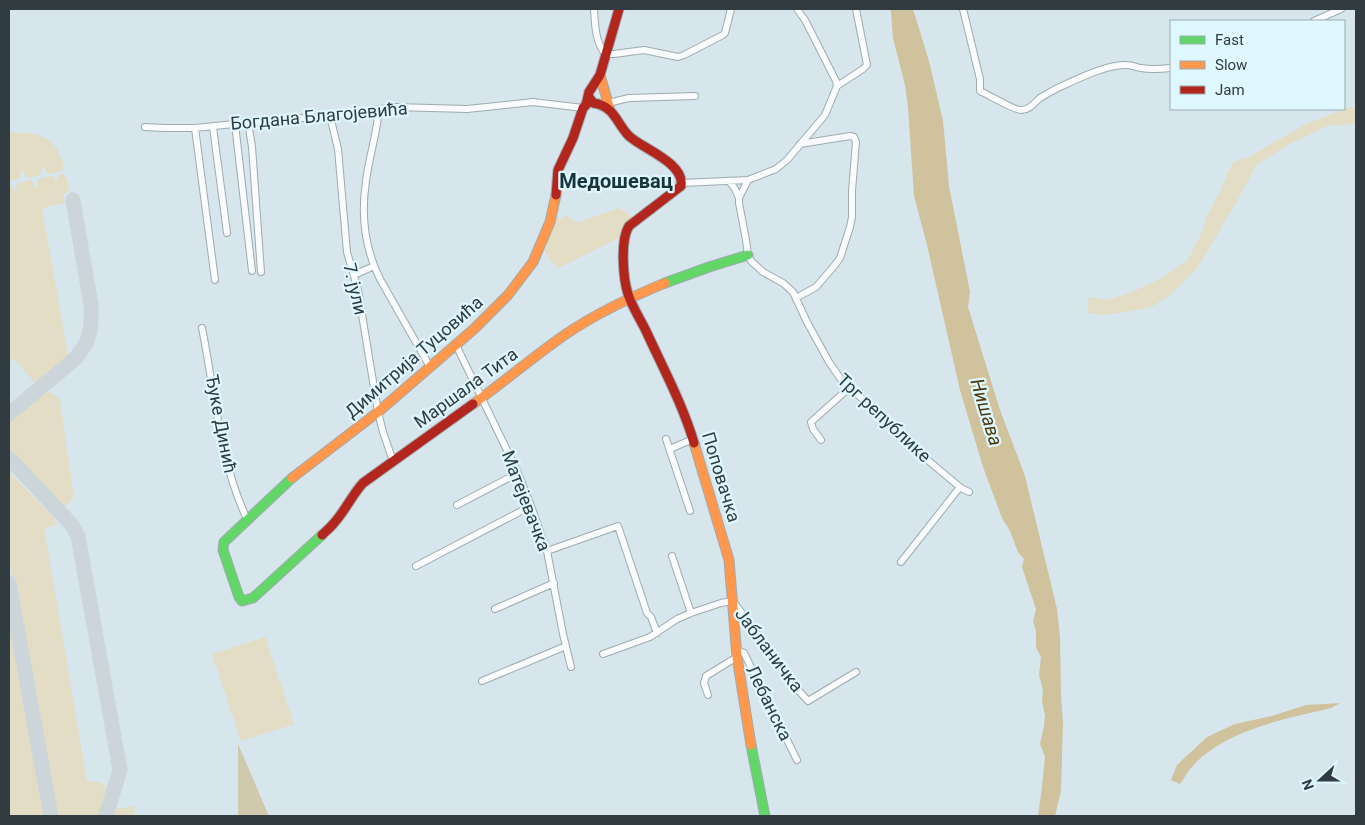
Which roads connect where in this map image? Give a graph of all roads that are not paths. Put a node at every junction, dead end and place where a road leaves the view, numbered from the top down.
1 (594, 9) edge
2 (619, 9) edge
3 (730, 9) edge
4 (797, 9) edge
5 (856, 9) edge
6 (963, 9) edge
7 (1341, 9) edge
8 (1316, 20) edge
9 (605, 54) junction
10 (1170, 68) edge
11 (600, 75) junction
12 (837, 86) junction
13 (593, 87) junction
14 (604, 89) junction
15 (695, 96) dead end
16 (597, 104) junction
17 (379, 109) junction
18 (330, 116) junction
19 (248, 122) junction
20 (235, 124) junction
21 (145, 126) dead end
22 (213, 126) junction
23 (195, 128) junction
24 (800, 144) junction
25 (748, 180) junction
26 (729, 181) junction
27 (682, 183) junction
28 (739, 198) junction
29 (227, 234) dead end
30 (748, 254) junction
31 (374, 266) junction
32 (252, 271) dead end
33 (261, 272) dead end
34 (354, 274) junction
35 (215, 280) dead end
36 (796, 298) junction
37 (630, 299) junction
38 (202, 328) dead end
39 (456, 345) junction
40 (430, 367) junction
41 (850, 388) junction
42 (482, 397) junction
43 (378, 412) junction
44 (666, 439) dead end
45 (693, 439) junction
46 (822, 440) dead end
47 (670, 449) junction
48 (393, 461) junction
49 (518, 474) junction
50 (960, 487) junction
51 (969, 492) dead end
52 (457, 504) dead end
53 (531, 506) junction
54 (690, 511) dead end
55 (247, 519) junction
56 (547, 552) junction
57 (672, 556) dead end
58 (901, 562) dead end
59 (416, 566) dead end
60 (554, 583) junction
61 (242, 601) joint
62 (732, 602) junction
63 (495, 608) dead end
64 (691, 613) junction
65 (657, 633) junction
66 (566, 646) junction
67 (603, 654) dead end
68 (736, 654) junction
69 (571, 667) dead end
70 (856, 672) dead end
71 (482, 681) dead end
72 (708, 695) dead end
73 (797, 760) dead end
74 (765, 816) edge

1 - 9 street
2 - 9 street
3 - 9 street
4 - 12 street
5 - 12 street
6 - 10 street
7 - 8 street
9 - 11 street
11 - 13 street, Димитрија Туцовића
11 - 14 street
12 - 24 street
13 - 14 street
13 - 16 street, Димитрија Туцовића
14 - 16 street
15 - 16 street, Богдана Благојевића
16 - 17 street, Богдана Благојевића
16 - 27 street
16 - 39 street, Димитрија Туцовића
17 - 18 street, Богдана Благојевића
17 - 31 street
18 - 19 street, Богдана Благојевића
18 - 34 street, 7. јули
19 - 20 street, Богдана Благојевића
19 - 33 street
20 - 22 street, Богдана Благојевића
20 - 32 street
21 - 23 street, Богдана Благојевића
22 - 23 street, Богдана Благојевића
22 - 29 street
23 - 35 street
24 - 25 street
24 - 36 street
25 - 26 street
25 - 28 street
26 - 27 street
26 - 28 street
27 - 37 street, Поповачка
28 - 30 street
30 - 36 street, Трг републике
30 - 37 street, Маршала Тита
31 - 34 street
31 - 40 street
34 - 43 street, 7. јули
36 - 41 street, Трг републике
37 - 42 street, Маршала Тита
37 - 45 street, Поповачка
38 - 55 street, Ђуке Динић
39 - 40 street, Димитрија Туцовића
39 - 42 street, Матејевачка
40 - 43 street, Димитрија Туцовића
41 - 46 street
41 - 50 street, Трг републике
42 - 48 street, Маршала Тита
42 - 49 street, Матејевачка
43 - 48 street, 7. јули
43 - 55 street, Димитрија Туцовића
44 - 47 street
45 - 47 street
45 - 62 street, Поповачка
47 - 54 street
48 - 61 street, Маршала Тита
49 - 52 street
49 - 53 street, Матејевачка
50 - 51 street, Трг републике
50 - 58 street
53 - 56 street, Матејевачка
53 - 59 street
55 - 61 street, Димитрија Туцовића
56 - 60 street, Матејевачка
56 - 65 street
57 - 64 street
60 - 63 street
60 - 66 street, Матејевачка
62 - 64 street
62 - 68 street, Поповачка
62 - 70 street, Јабланичка
64 - 65 street
65 - 67 street
66 - 69 street, Матејевачка
66 - 71 street
68 - 72 street
68 - 73 street, Лебанска
68 - 74 street, Поповачка

